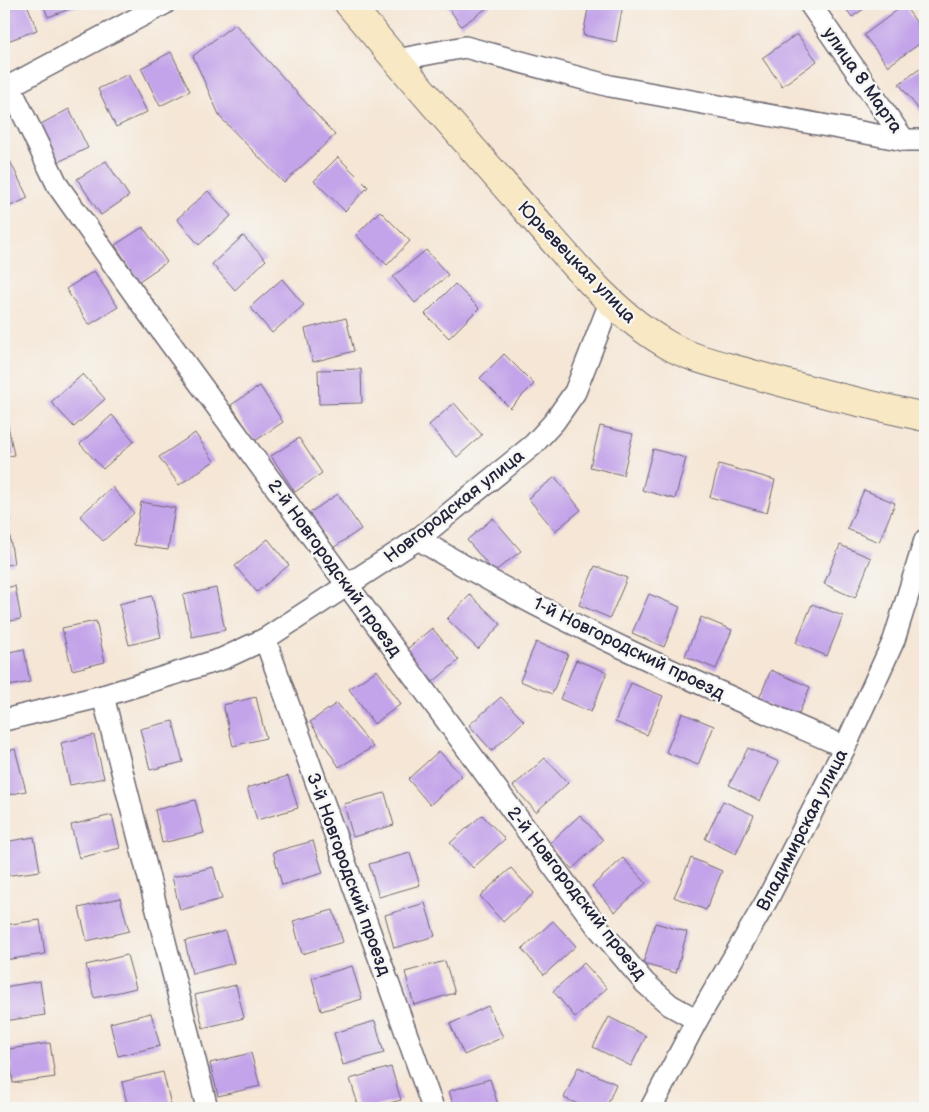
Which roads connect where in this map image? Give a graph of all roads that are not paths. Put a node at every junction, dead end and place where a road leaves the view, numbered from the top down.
1 (164, 4) edge
2 (349, 4) edge
3 (810, 4) edge
4 (396, 60) junction
5 (7, 88) edge
6 (904, 140) junction
7 (925, 140) edge
8 (611, 300) junction
9 (925, 418) edge
10 (418, 539) junction
11 (925, 540) edge
12 (348, 585) junction
13 (265, 639) junction
14 (103, 696) junction
15 (4, 720) edge
16 (845, 747) junction
17 (697, 1020) junction
18 (207, 1108) edge
19 (433, 1108) edge
20 (651, 1108) edge

1 - 5 street
2 - 4 main road, Юрьевецкая улица
3 - 6 street, улица 8 Марта
4 - 6 street
4 - 8 main road, Юрьевецкая улица
5 - 12 street, 2-й Новгородский проезд
6 - 7 street, улица 8 Марта
8 - 9 main road, Юрьевецкая улица
8 - 10 street, Новгородская улица
10 - 12 street, Новгородская улица
10 - 16 street, 1-й Новгородский проезд
11 - 16 street, Владимирская улица
12 - 13 street, Новгородская улица
12 - 17 street, 2-й Новгородский проезд
13 - 14 street, Новгородская улица
13 - 19 street, 3-й Новгородский проезд
14 - 15 street, Новгородская улица
14 - 18 street
16 - 17 street, Владимирская улица
17 - 20 street, Владимирская улица

